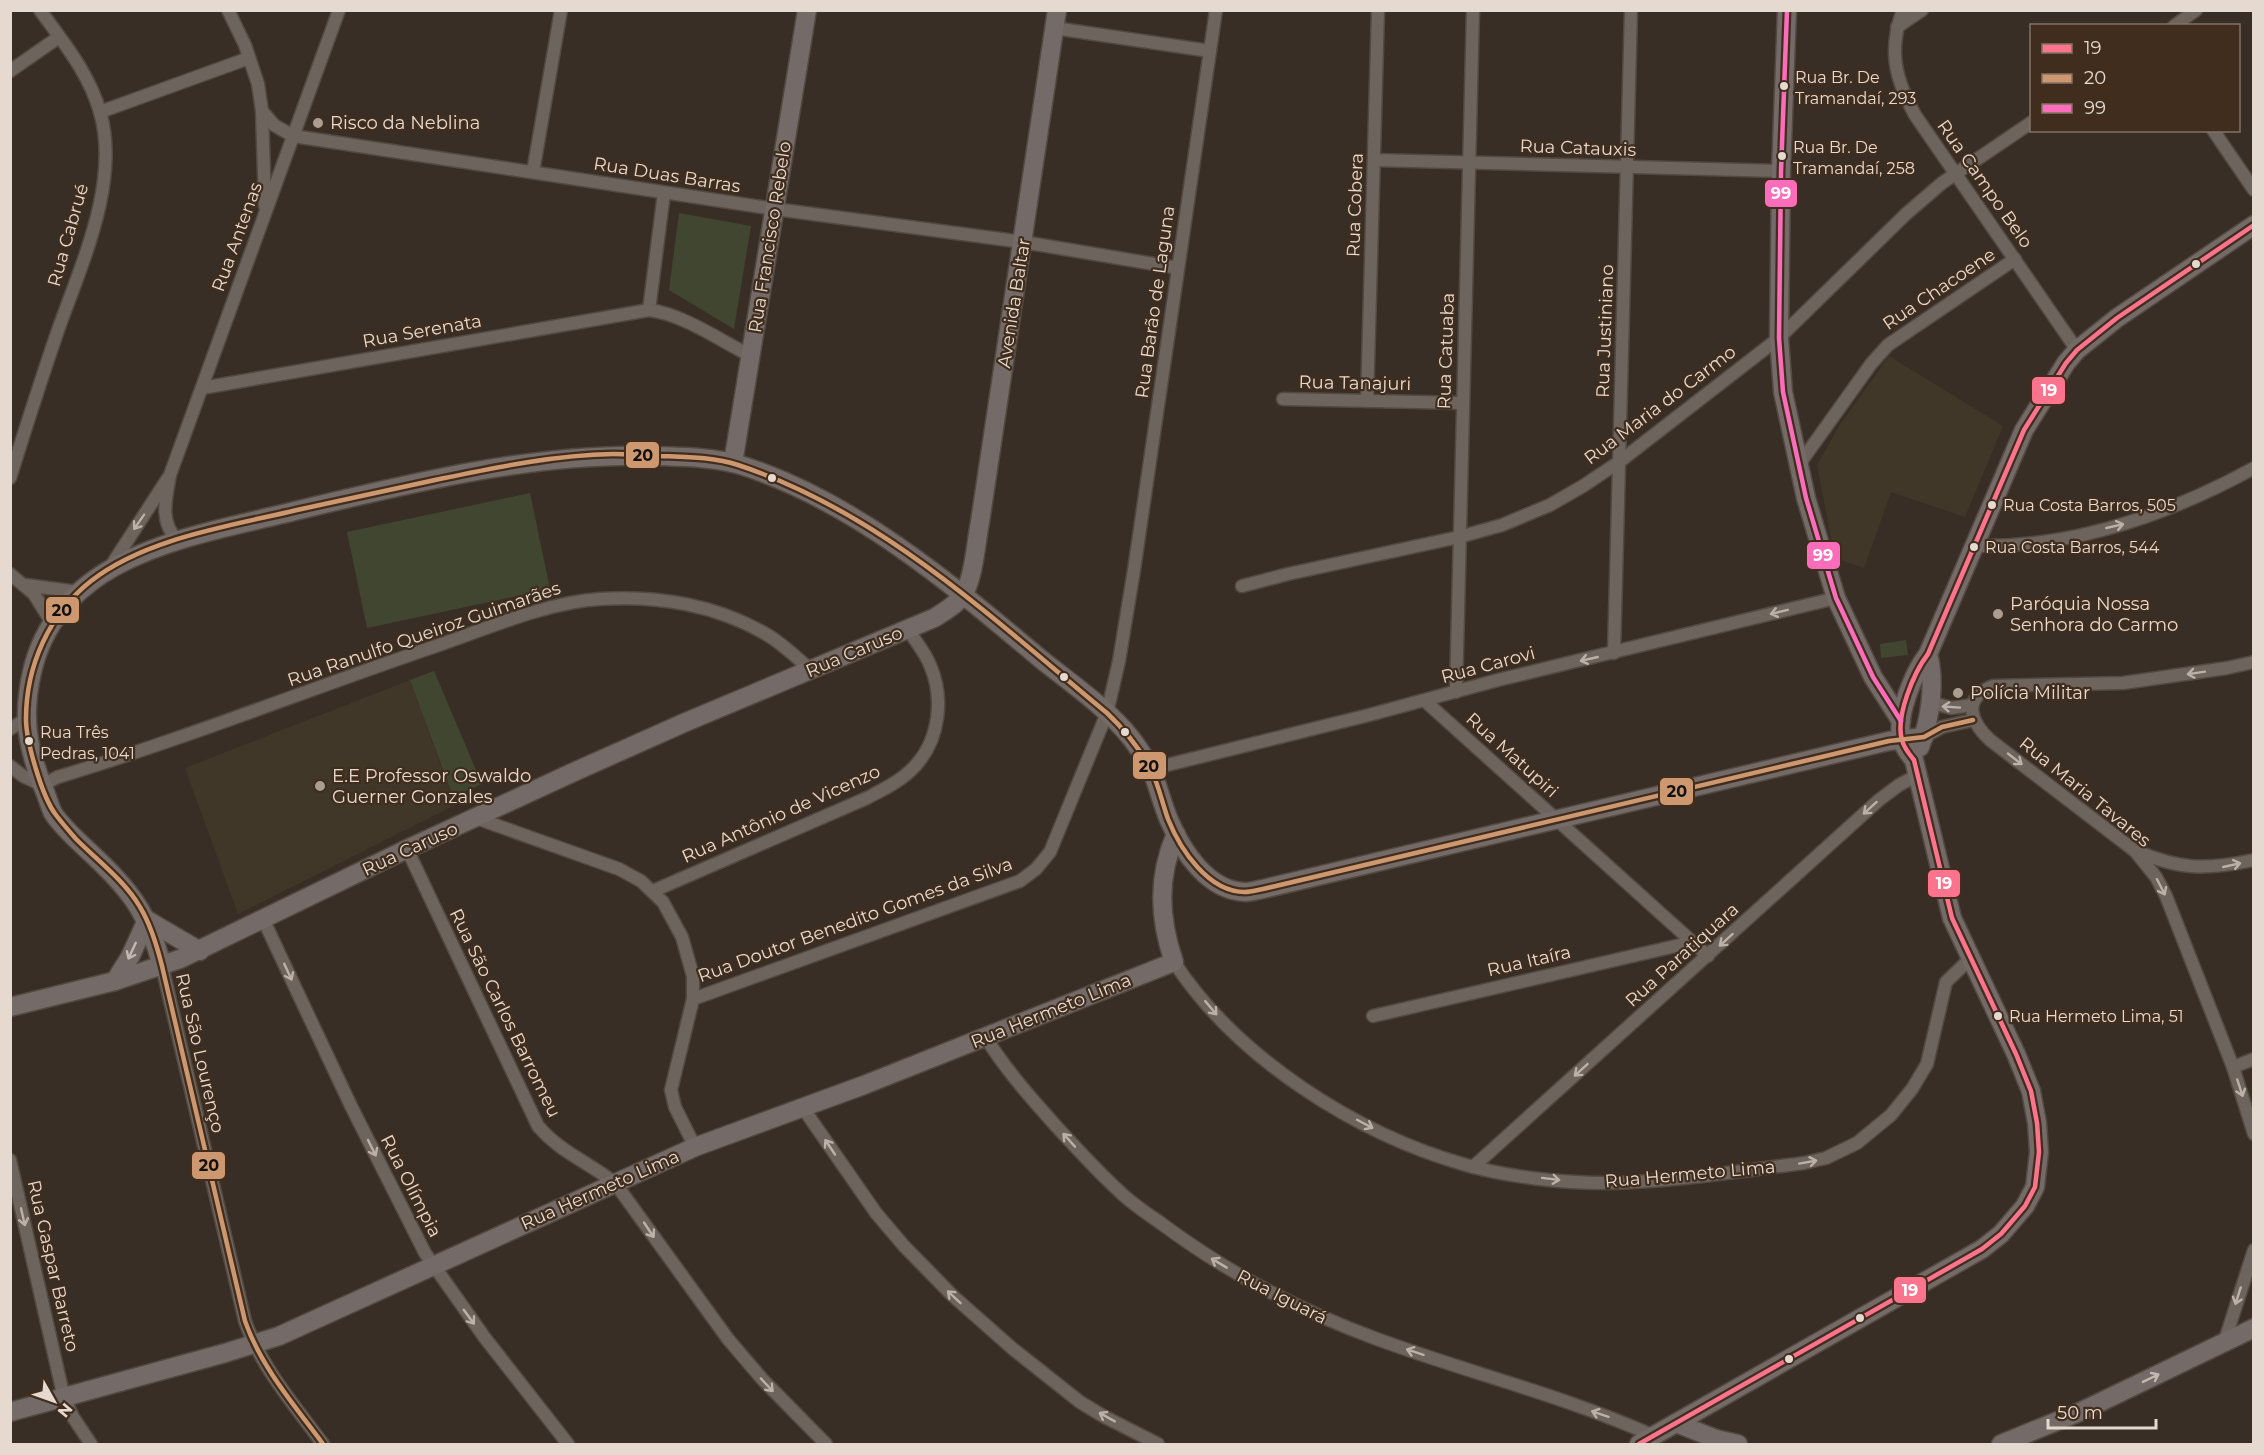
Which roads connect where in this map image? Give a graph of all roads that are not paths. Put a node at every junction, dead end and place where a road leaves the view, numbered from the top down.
1 (40, 10) edge
2 (228, 10) edge
3 (339, 10) edge
4 (561, 10) edge
5 (807, 10) edge
6 (1216, 10) edge
7 (1378, 10) edge
8 (1473, 10) edge
9 (1631, 10) edge
10 (1787, 10) edge
11 (1903, 10) edge
12 (1922, 10) edge
13 (2196, 10) edge
14 (1055, 19) edge
15 (2177, 24) edge
16 (1897, 27) junction
17 (59, 37) junction
18 (1210, 51) junction
19 (249, 58) junction
20 (10, 71) edge
21 (262, 111) junction
22 (100, 112) junction
23 (2030, 123) edge
24 (2214, 132) edge
25 (293, 136) junction
26 (1374, 160) junction
27 (1469, 163) junction
28 (1628, 167) junction
29 (1781, 171) junction
30 (533, 172) junction
31 (1956, 173) junction
32 (2253, 190) edge
33 (663, 193) junction
34 (775, 209) junction
35 (265, 214) junction
36 (2253, 225) edge
37 (1023, 242) junction
38 (2015, 259) junction
39 (1178, 268) junction
40 (649, 310) junction
41 (1779, 338) junction
42 (2077, 350) junction
43 (751, 356) junction
44 (202, 388) junction
45 (1283, 399) dead end
46 (1367, 401) junction
47 (1462, 403) junction
48 (1618, 462) junction
49 (733, 463) junction
50 (1798, 466) junction
51 (2253, 468) edge
52 (170, 475) junction
53 (10, 478) edge
54 (1459, 537) junction
55 (177, 540) junction
56 (1974, 546) junction
57 (109, 568) junction
58 (10, 574) edge
59 (26, 585) junction
60 (1242, 586) dead end
61 (78, 592) junction
62 (964, 594) junction
63 (1836, 598) junction
64 (52, 623) junction
65 (908, 629) junction
66 (1614, 653) junction
67 (1928, 654) junction
68 (2253, 662) edge
69 (812, 671) junction
70 (1873, 677) junction
71 (1456, 692) junction
72 (1908, 694) junction
73 (1425, 701) junction
74 (1930, 702) junction
75 (1972, 705) junction
76 (1107, 713) junction
77 (1973, 720) junction
78 (18, 724) edge
79 (1901, 730) junction
80 (1924, 737) junction
81 (10, 766) edge
82 (1916, 768) junction
83 (1151, 769) junction
84 (42, 785) junction
85 (476, 818) junction
86 (1558, 821) junction
87 (1176, 834) junction
88 (407, 849) junction
89 (2134, 851) junction
90 (2253, 860) edge
91 (653, 891) junction
92 (263, 919) junction
93 (147, 920) junction
94 (1693, 942) junction
95 (200, 951) junction
96 (1708, 956) junction
97 (1971, 958) junction
98 (1174, 962) junction
99 (162, 966) junction
100 (115, 981) junction
101 (693, 999) junction
102 (10, 1007) edge
103 (1373, 1016) dead end
104 (986, 1038) junction
105 (2253, 1059) edge
106 (2233, 1067) junction
107 (803, 1108) junction
108 (2253, 1134) edge
109 (695, 1147) junction
110 (10, 1160) edge
111 (1473, 1167) junction
112 (615, 1183) junction
113 (2253, 1250) edge
114 (432, 1265) junction
115 (2253, 1328) edge
116 (2224, 1343) junction
117 (255, 1345) junction
118 (64, 1398) junction
119 (10, 1412) edge
120 (1676, 1423) junction
121 (1647, 1440) edge
122 (91, 1444) edge
123 (323, 1444) edge
124 (568, 1444) edge
125 (826, 1444) edge
126 (1158, 1444) edge
127 (1738, 1444) edge
128 (2001, 1444) edge

1 - 17 street, Rua Cabrué
2 - 19 street
3 - 25 street, Rua Antenas
4 - 30 street
5 - 34 street, Rua Francisco Rebelo
6 - 18 street, Rua Barão de Laguna
7 - 26 street, Rua Cobera
8 - 27 street, Rua Catuaba
9 - 28 street, Rua Justiniano
10 - 29 street
11 - 16 street, Rua Campo Belo
12 - 16 street
13 - 15 street
14 - 18 street
14 - 37 street, Avenida Baltar
16 - 31 street, Rua Campo Belo
17 - 20 street
17 - 22 street, Rua Cabrué
18 - 39 street, Rua Barão de Laguna
19 - 21 street
19 - 22 street
21 - 25 street
21 - 35 street
22 - 53 street, Rua Cabrué
23 - 31 street, Rua Maria do Carmo
24 - 32 street
25 - 30 street, Rua Duas Barras
25 - 35 street, Rua Antenas
26 - 27 street, Rua Catauxis
26 - 46 street, Rua Cobera
27 - 28 street, Rua Catauxis
27 - 47 street, Rua Catuaba
28 - 29 street, Rua Catauxis
28 - 48 street, Rua Justiniano
29 - 41 street
30 - 33 street, Rua Duas Barras
31 - 38 street, Rua Campo Belo
31 - 41 street, Rua Maria do Carmo
33 - 34 street, Rua Duas Barras
33 - 40 street
34 - 37 street, Rua Duas Barras
34 - 43 street, Rua Francisco Rebelo
35 - 44 street, Rua Antenas
36 - 42 street
37 - 39 street, Rua Duas Barras
37 - 62 street, Avenida Baltar
38 - 42 street, Rua Campo Belo
38 - 50 street, Rua Chacoene
39 - 76 street, Rua Barão de Laguna
40 - 43 street
40 - 44 street, Rua Serenata
41 - 48 street, Rua Maria do Carmo
41 - 50 street
42 - 56 street
43 - 49 street, Rua Francisco Rebelo
44 - 52 street, Rua Antenas
45 - 46 street, Rua Tanajuri
46 - 47 street, Rua Tanajuri
47 - 54 street, Rua Catuaba
48 - 54 street, Rua Maria do Carmo
48 - 66 street, Rua Justiniano
49 - 55 street
49 - 62 street
50 - 63 street
56 -> 51 street
52 - 55 street, Rua Antenas
52 -> 57 street, Rua Antenas
54 - 60 street, Rua Maria do Carmo
54 - 71 street, Rua Catuaba
55 - 57 street
56 - 67 street
57 - 61 street
58 - 59 street
59 - 61 street
59 - 64 street
61 - 64 street
62 - 65 street, Rua Caruso
62 - 76 street
63 -> 66 street, Rua Carovi
63 - 70 street
64 - 78 street
65 - 69 street, Rua Caruso
65 - 91 street, Rua Antônio de Vicenzo
66 -> 71 street, Rua Carovi
67 - 72 street
67 - 74 street
68 -> 75 street
69 - 84 street, Rua Ranulfo Queiroz Guimarães
69 - 85 street, Rua Caruso
70 - 72 street
70 - 79 street
71 - 73 street, Rua Carovi
72 - 79 street
72 - 80 street
73 - 83 street, Rua Carovi
73 - 86 street, Rua Matupiri
75 -> 74 street
74 - 80 street
75 - 77 street
76 - 83 street
76 - 101 street, Rua Doutor Benedito Gomes da Silva
77 - 80 street
77 -> 89 street, Rua Maria Tavares
78 - 84 street
79 - 80 street
79 - 82 street
79 - 86 street
80 - 82 street
81 - 84 street
82 -> 96 street, Rua Paratiquara
82 - 97 street
83 - 87 street
84 - 93 street
85 - 88 street, Rua Caruso
85 - 91 street
86 - 87 street
86 - 94 street, Rua Matupiri
87 - 98 street
88 - 92 street, Rua Caruso
88 - 112 street, Rua São Carlos Barromeu
89 -> 90 street
89 -> 106 street, Rua Maria Tavares
91 - 101 street
92 - 95 street, Rua Caruso
92 -> 114 street, Rua Olímpia
93 - 95 street
93 - 99 street
93 -> 100 street
94 - 96 street, Rua Matupiri
94 - 103 street, Rua Itaíra
95 - 99 street, Rua Caruso
96 -> 111 street, Rua Paratiquara
111 -> 97 street, Rua Hermeto Lima
97 - 120 street
98 - 104 street, Rua Hermeto Lima
98 -> 111 street, Rua Hermeto Lima
99 - 100 street, Rua Caruso
99 - 117 street, Rua São Lourenço
100 - 102 street, Rua Caruso
101 - 109 street
104 - 107 street, Rua Hermeto Lima
121 -> 104 street, Rua Iguará
105 - 106 street
106 -> 108 street, Rua Maria Tavares
107 - 109 street, Rua Hermeto Lima
126 -> 107 street
109 - 112 street, Rua Hermeto Lima
110 -> 118 street, Rua Gaspar Barreto
112 - 114 street, Rua Hermeto Lima
112 -> 125 street, Rua São Carlos Barromeu
113 -> 116 street
114 - 117 street, Rua Hermeto Lima
114 -> 124 street, Rua Olímpia
115 - 116 street
128 -> 116 street
117 - 118 street, Rua Hermeto Lima
117 - 123 street, Rua São Lourenço
118 - 119 street, Rua Hermeto Lima
118 - 122 street, Rua Gaspar Barreto
120 - 121 street
120 - 127 street

